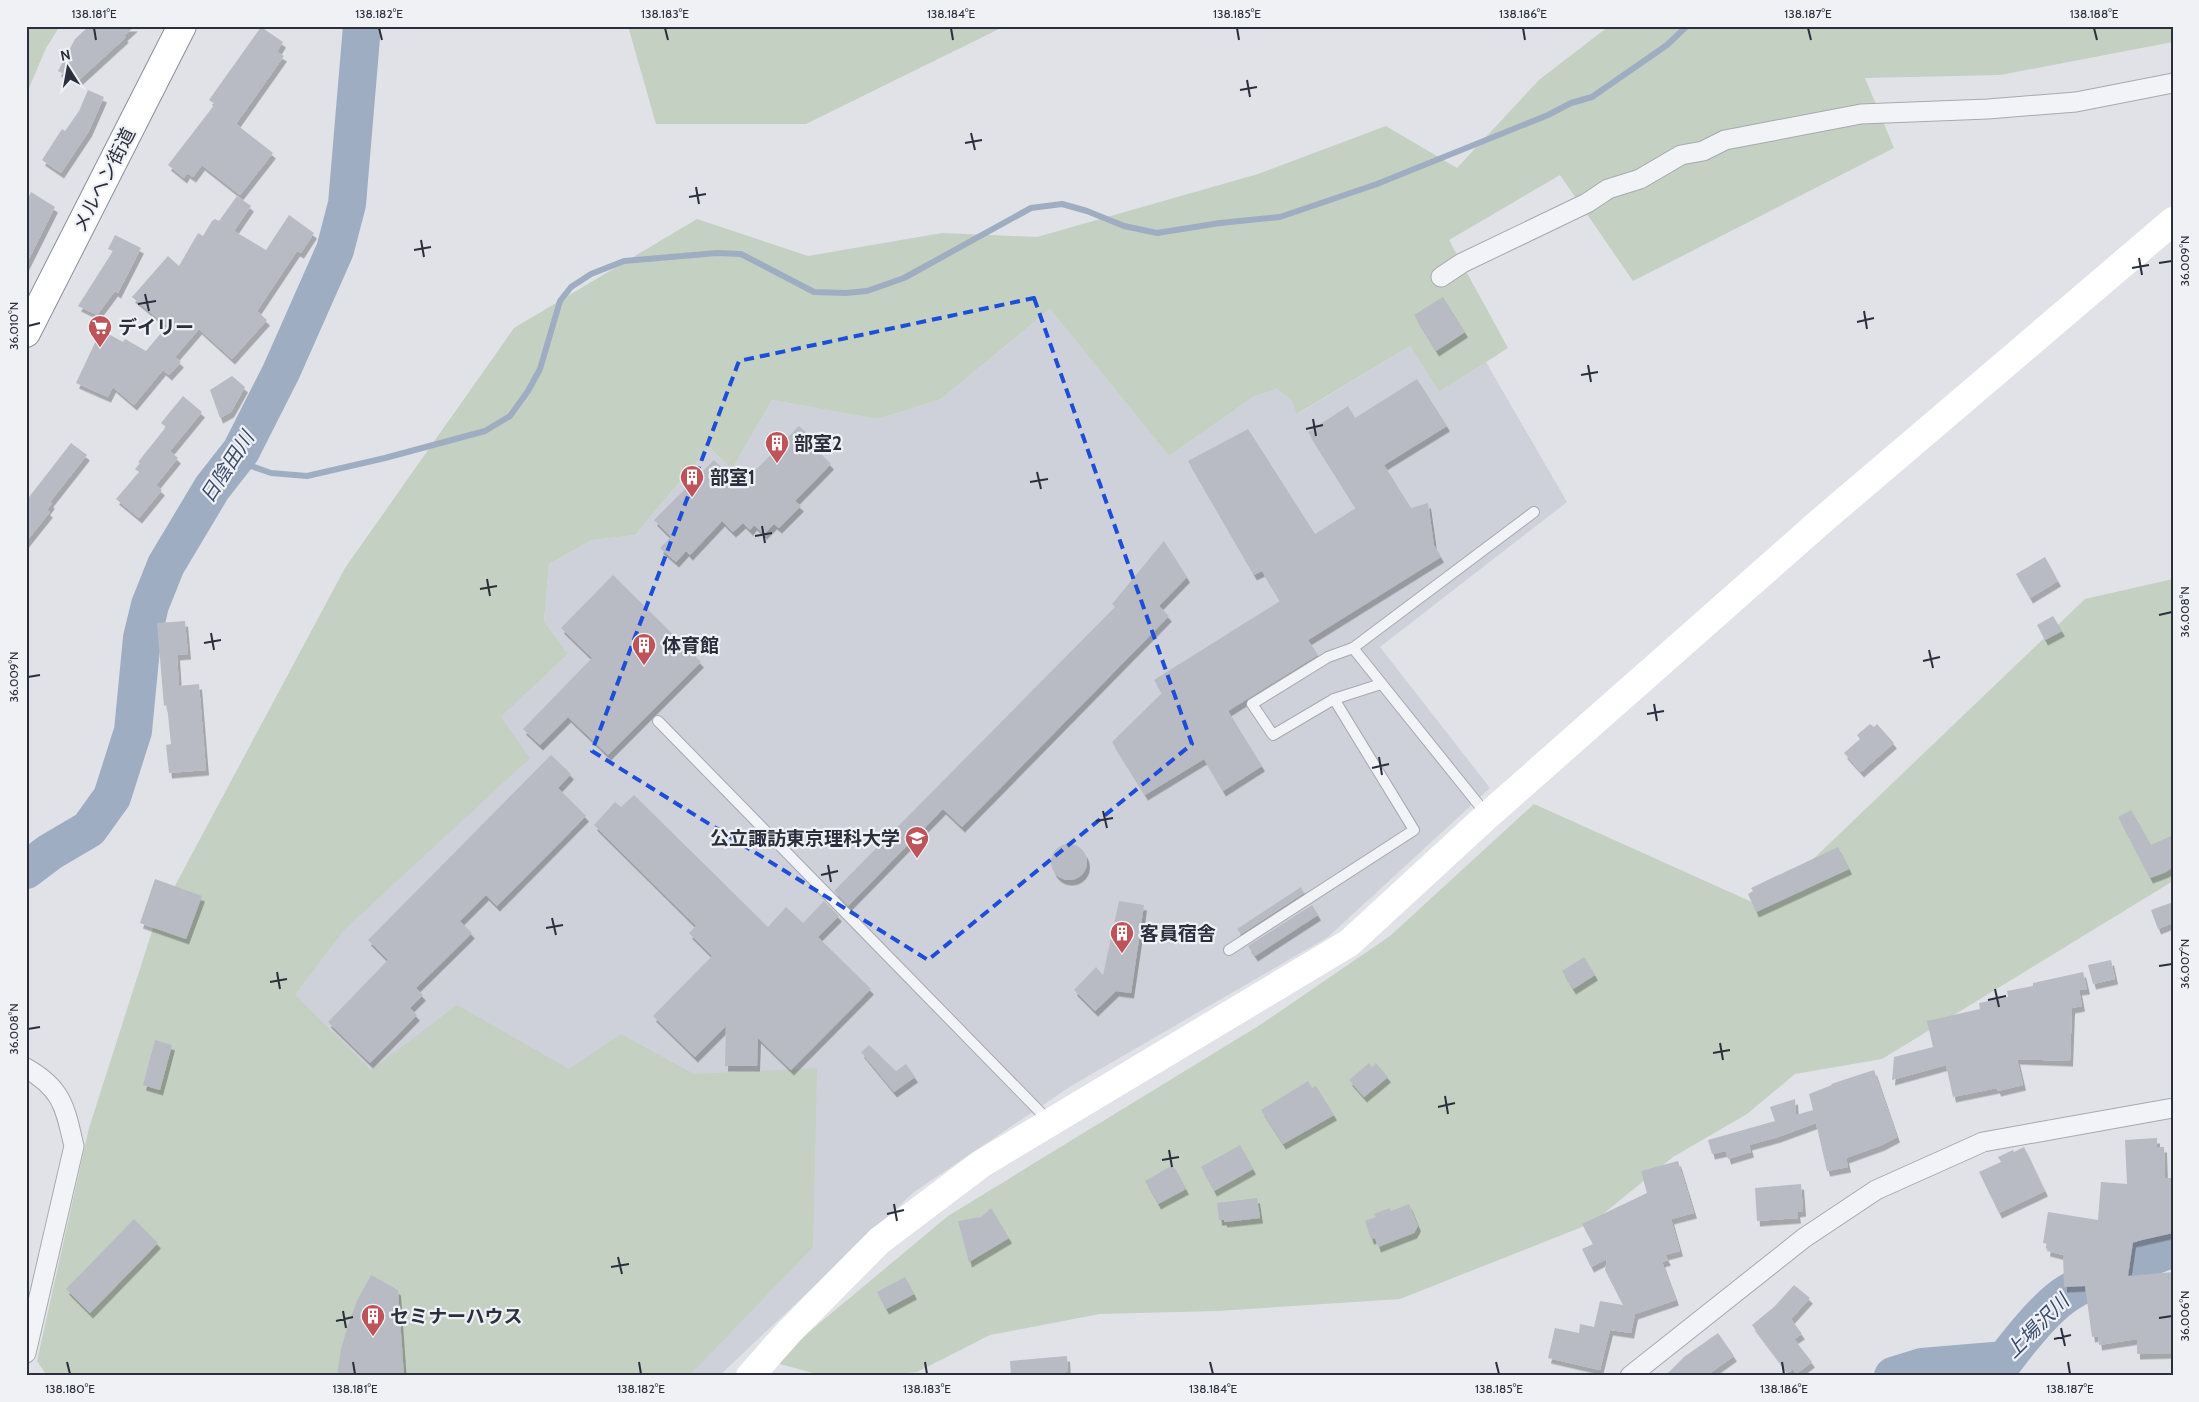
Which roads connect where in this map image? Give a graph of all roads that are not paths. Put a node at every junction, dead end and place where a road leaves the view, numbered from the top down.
1 (182, 26) edge
2 (2173, 83) edge
3 (2173, 221) edge
4 (1441, 277) dead end
5 (26, 333) edge
6 (1534, 512) dead end
7 (1353, 648) junction
8 (1381, 684) junction
9 (1334, 700) junction
10 (658, 721) dead end
11 (1487, 816) junction
12 (1229, 950) dead end
13 (26, 1068) edge
14 (2173, 1108) edge
15 (1052, 1123) junction
16 (26, 1353) edge
17 (750, 1376) edge
18 (1630, 1376) edge

1 - 5 main road, メルヘン街道
2 - 4 street
3 - 11 main road
6 - 7 lane
7 - 8 lane
7 - 9 lane
8 - 9 lane
8 - 11 lane
9 - 12 lane
10 - 15 lane
11 - 15 main road
13 - 16 street
14 - 18 street
15 - 17 main road

